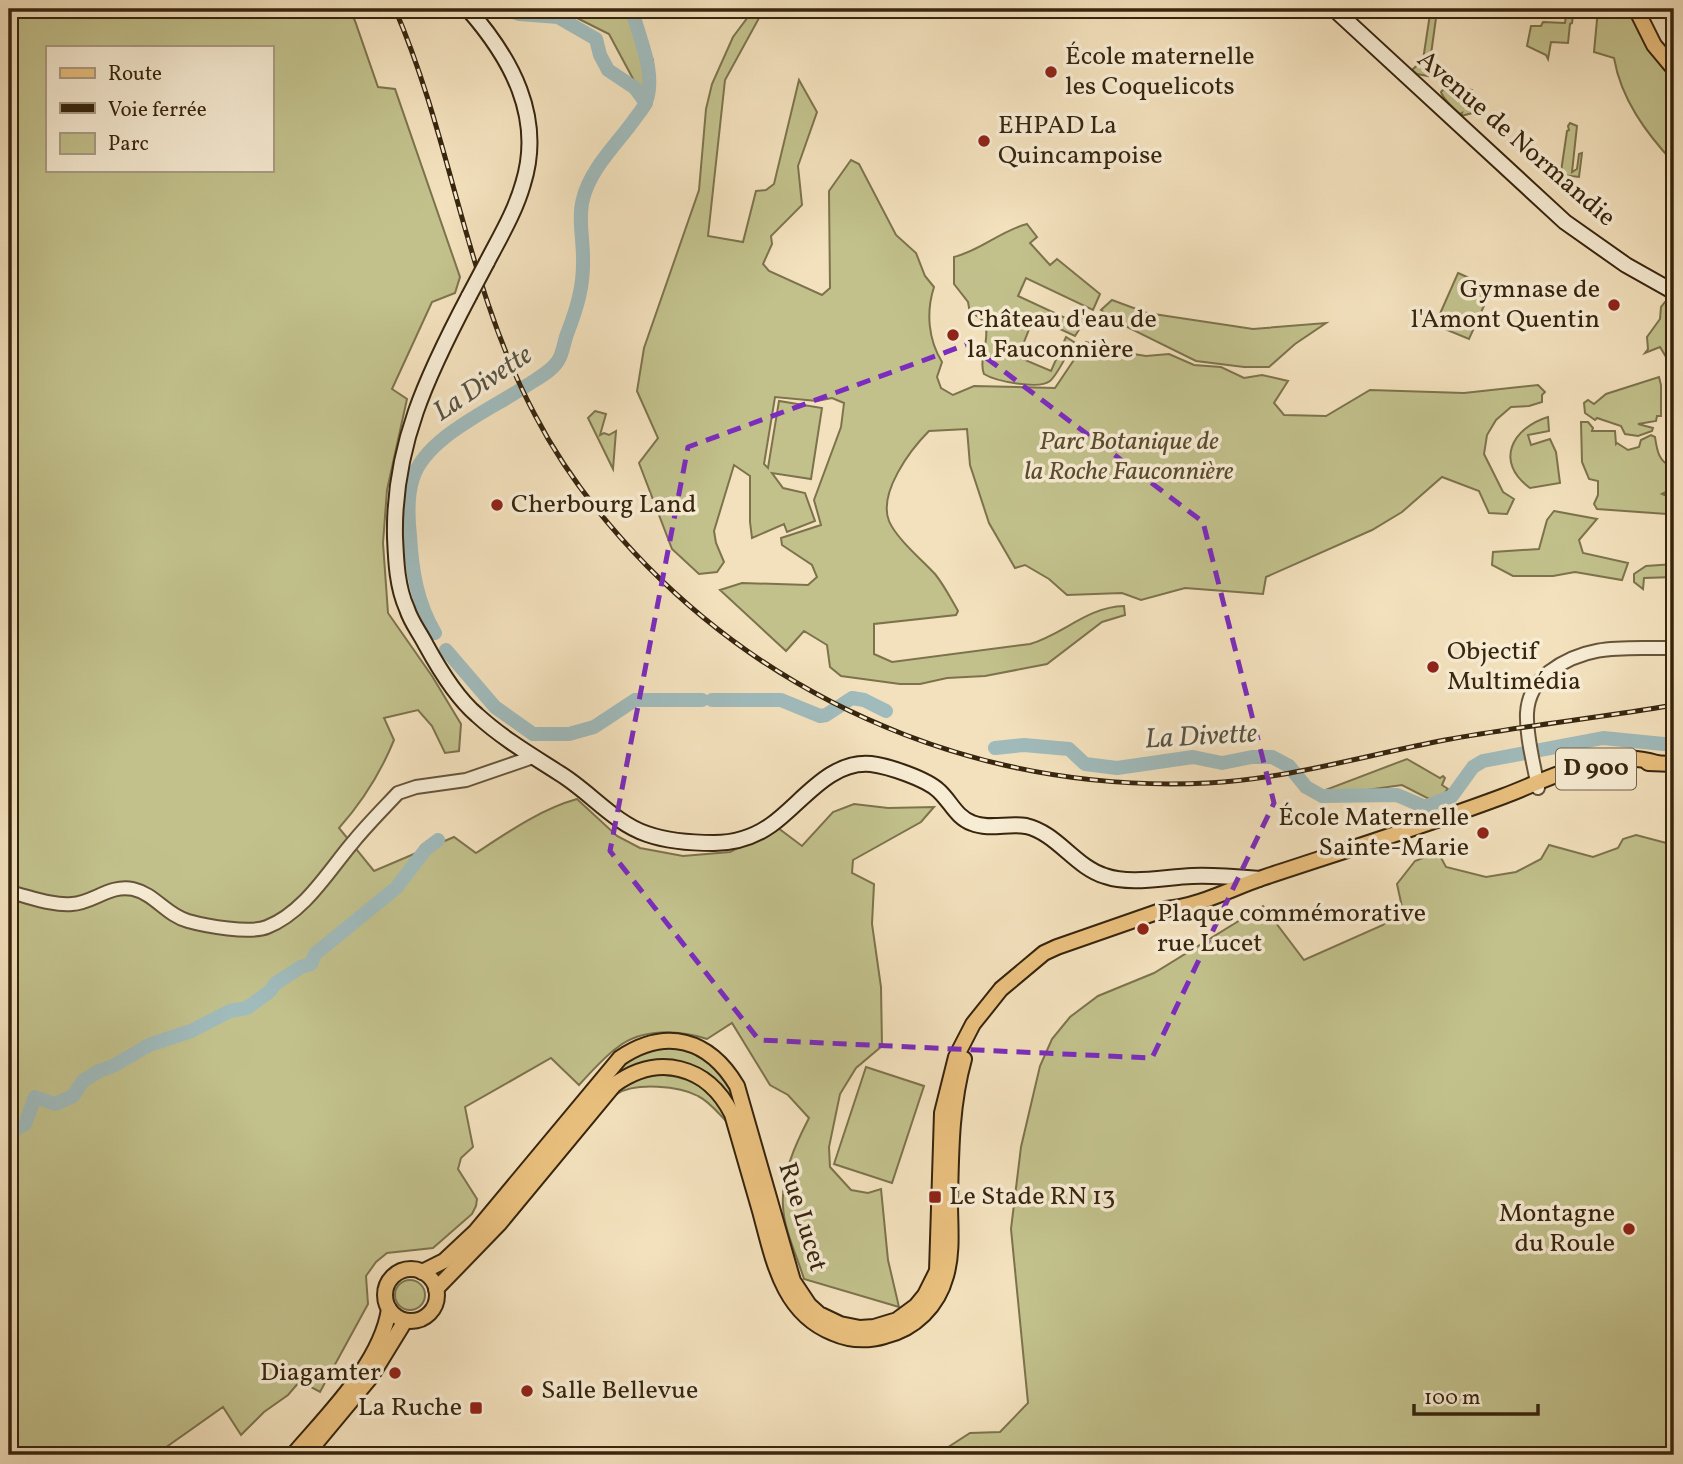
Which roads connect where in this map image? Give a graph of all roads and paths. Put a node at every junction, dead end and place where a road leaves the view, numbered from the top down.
1 (468, 9) edge
2 (1334, 9) edge
3 (1636, 9) edge
4 (1646, 9) edge
5 (1674, 55) edge
6 (1674, 69) edge
7 (1674, 292) edge
8 (1674, 648) edge
9 (533, 757) junction
10 (1674, 765) edge
11 (1538, 785) junction
12 (1259, 879) junction
13 (9, 892) edge
14 (1180, 908) junction
15 (422, 1272) junction
16 (436, 1289) junction
17 (389, 1309) junction
18 (405, 1321) junction
19 (293, 1455) edge
20 (306, 1455) edge

1 - 9 main road, D 900, bridge
2 - 7 main road, Avenue de Normandie
3 - 6 main road
4 - 5 main road
8 - 11 street
9 - 12 main road, D 900
9 - 13 street
10 - 11 main road, D 900
11 - 12 main road, D 900
12 - 14 main road, Rue Lucet
14 - 15 main road, Rue Lucet
14 - 16 main road, Rue Lucet
15 - 16 main road
15 - 17 main road
16 - 18 main road
17 - 18 main road
17 - 19 main road
18 - 20 main road

